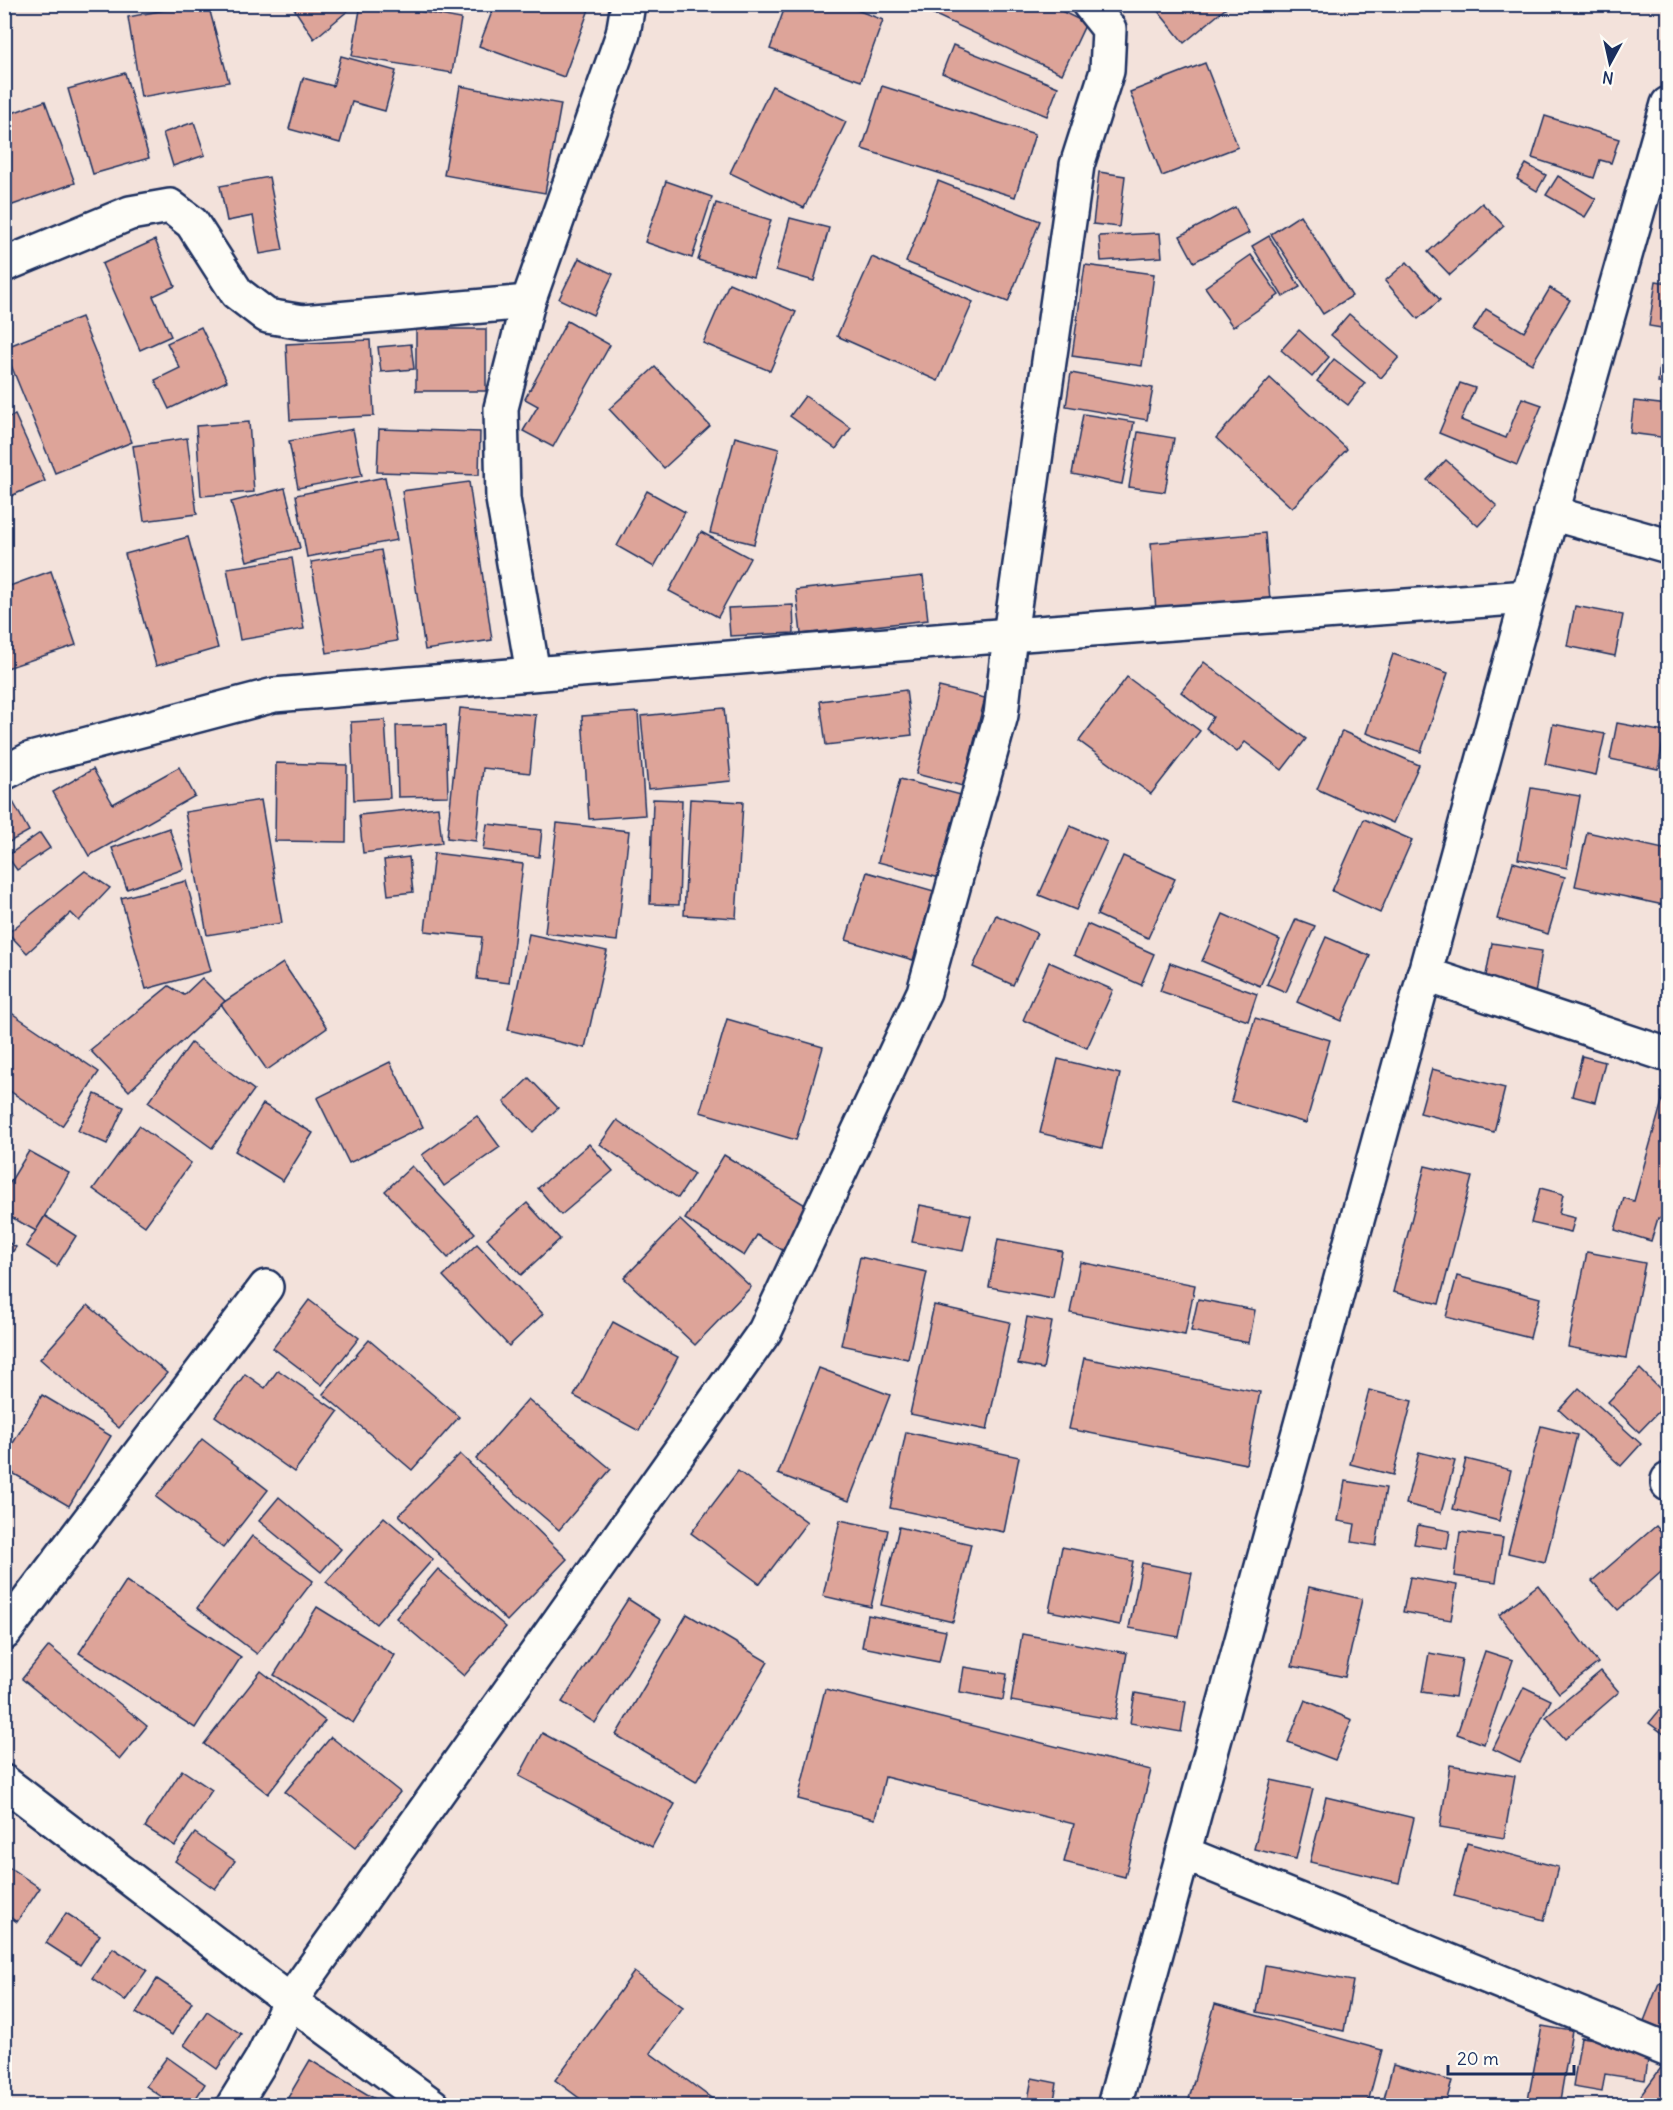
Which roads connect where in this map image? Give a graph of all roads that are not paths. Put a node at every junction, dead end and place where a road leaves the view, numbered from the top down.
1 (628, 4) edge
2 (1089, 4) edge
3 (1668, 104) edge
4 (4, 266) edge
5 (528, 302) junction
6 (1551, 513) junction
7 (1668, 546) edge
8 (1528, 597) junction
9 (1010, 634) junction
10 (533, 673) junction
11 (4, 773) edge
12 (1424, 974) junction
13 (1668, 1055) edge
14 (266, 1287) dead end
15 (4, 1633) edge
16 (4, 1782) edge
17 (1183, 1853) junction
18 (290, 2001) junction
19 (1668, 2050) edge
20 (233, 2106) edge
21 (433, 2106) edge
22 (1114, 2106) edge

1 - 5 street
2 - 9 street
3 - 6 street
4 - 5 street
5 - 10 street
6 - 7 street
6 - 8 street
8 - 9 street
8 - 12 street
9 - 10 street
9 - 18 street
10 - 11 street
12 - 13 street
12 - 17 street
14 - 15 street
16 - 18 street
17 - 19 street
17 - 22 street
18 - 20 street
18 - 21 street

